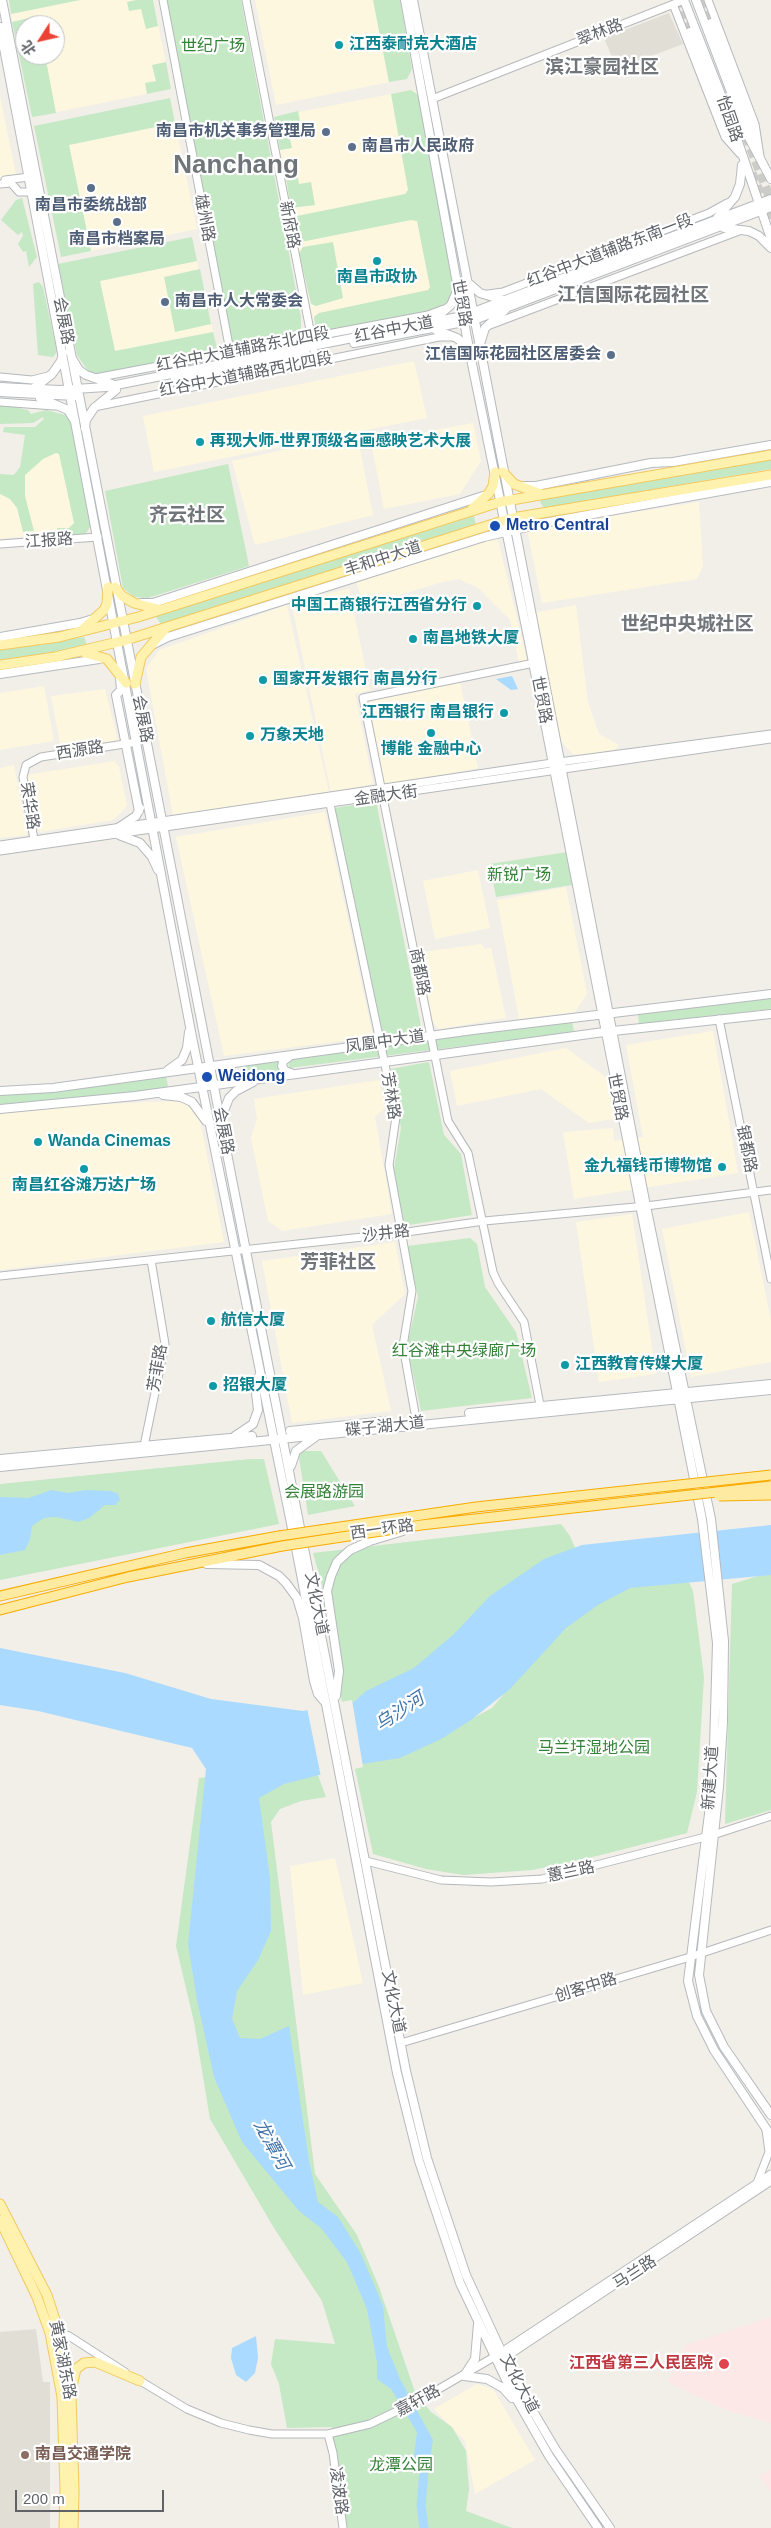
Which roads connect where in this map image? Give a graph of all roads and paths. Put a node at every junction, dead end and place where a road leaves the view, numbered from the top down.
1 (2, 0) edge
2 (163, 0) edge
3 (246, 0) edge
4 (405, 0) edge
5 (413, 0) edge
6 (684, 0) edge
7 (696, 0) edge
8 (708, 0) edge
9 (674, 4) junction
10 (711, 23) tunnel mouth
11 (0, 27) edge
12 (690, 32) tunnel mouth
13 (432, 99) junction
14 (740, 154) junction
15 (760, 156) junction
16 (771, 169) edge
17 (29, 176) junction
18 (771, 180) edge
19 (0, 182) edge
20 (32, 192) junction
21 (735, 197) junction
22 (771, 199) edge
23 (771, 207) edge
24 (760, 208) junction
25 (711, 222) junction
26 (710, 231) junction
27 (749, 231) junction
28 (771, 239) edge
29 (771, 248) edge
30 (466, 281) junction
31 (458, 284) junction
32 (480, 293) junction
33 (508, 304) junction
34 (451, 305) junction
35 (473, 316) junction
36 (464, 320) junction
37 (427, 327) junction
38 (485, 328) junction
39 (311, 338) junction
40 (457, 338) junction
41 (313, 349) junction
42 (470, 350) junction
43 (66, 351) junction
44 (480, 351) junction
45 (230, 353) junction
46 (316, 362) junction
47 (233, 365) junction
48 (52, 374) junction
49 (0, 376) edge
50 (235, 377) junction
51 (93, 378) junction
52 (0, 386) edge
53 (117, 387) junction
54 (0, 392) edge
55 (32, 392) junction
56 (74, 393) junction
57 (0, 402) edge
58 (61, 407) junction
59 (94, 408) junction
60 (77, 426) junction
61 (85, 432) junction
62 (771, 445) edge
63 (771, 455) edge
64 (499, 472) junction
65 (771, 475) edge
66 (771, 482) edge
67 (518, 486) junction
68 (489, 493) junction
69 (543, 495) junction
70 (504, 502) junction
71 (467, 513) junction
72 (507, 519) junction
73 (514, 529) junction
74 (505, 532) junction
75 (98, 537) junction
76 (0, 544) edge
77 (111, 587) junction
78 (134, 603) junction
79 (161, 610) junction
80 (99, 616) junction
81 (118, 622) junction
82 (168, 627) junction
83 (79, 632) junction
84 (0, 637) edge
85 (122, 641) junction
86 (0, 645) edge
87 (146, 649) junction
88 (77, 652) junction
89 (107, 659) junction
90 (534, 663) junction
91 (0, 665) edge
92 (0, 674) edge
93 (120, 674) junction
94 (130, 684) junction
95 (771, 734) edge
96 (771, 739) edge
97 (137, 742) junction
98 (126, 744) junction
99 (556, 763) junction
100 (26, 766) joint
101 (558, 771) junction
102 (145, 787) junction
103 (383, 792) junction
104 (330, 804) junction
105 (139, 811) junction
106 (163, 825) junction
107 (153, 827) junction
108 (118, 832) junction
109 (35, 843) junction
110 (0, 845) edge
111 (0, 851) edge
112 (163, 880) junction
113 (771, 994) edge
114 (605, 1014) junction
115 (771, 1014) edge
116 (720, 1019) junction
117 (190, 1025) junction
118 (608, 1031) junction
119 (205, 1036) junction
120 (431, 1036) junction
121 (381, 1043) junction
122 (291, 1055) junction
123 (434, 1055) junction
124 (385, 1061) junction
125 (242, 1062) junction
126 (211, 1066) junction
127 (198, 1068) junction
128 (297, 1073) junction
129 (136, 1076) junction
130 (264, 1078) junction
131 (214, 1084) junction
132 (202, 1086) junction
133 (0, 1091) edge
134 (151, 1093) junction
135 (0, 1109) edge
136 (221, 1120) junction
137 (212, 1133) junction
138 (771, 1190) edge
139 (754, 1192) junction
140 (642, 1207) junction
141 (484, 1221) junction
142 (400, 1232) junction
143 (247, 1250) junction
144 (234, 1251) junction
145 (151, 1260) junction
146 (0, 1276) edge
147 (771, 1279) edge
148 (260, 1372) junction
149 (771, 1384) edge
150 (771, 1390) edge
151 (685, 1395) junction
152 (676, 1396) junction
153 (540, 1405) junction
154 (416, 1419) junction
155 (326, 1433) junction
156 (284, 1435) junction
157 (274, 1436) junction
158 (231, 1438) junction
159 (144, 1446) junction
160 (0, 1458) edge
161 (0, 1467) edge
162 (291, 1473) junction
163 (771, 1475) edge
164 (771, 1486) edge
165 (771, 1495) edge
166 (681, 1496) junction
167 (421, 1525) junction
168 (186, 1564) junction
169 (713, 1577) junction
170 (0, 1596) edge
171 (0, 1610) edge
172 (335, 1700) junction
173 (326, 1703) junction
174 (771, 1816) edge
175 (710, 1836) junction
176 (366, 1861) junction
177 (771, 1930) edge
178 (700, 1954) junction
179 (690, 1957) junction
180 (401, 2043) junction
181 (771, 2116) edge
182 (769, 2133) edge
183 (771, 2174) edge
184 (766, 2184) edge
185 (0, 2204) edge
186 (0, 2220) edge
187 (479, 2322) junction
188 (54, 2332) junction
189 (499, 2358) junction
190 (464, 2376) junction
191 (140, 2381) junction
192 (71, 2396) junction
193 (522, 2408) junction
194 (328, 2434) junction
195 (64, 2528) edge
196 (73, 2528) edge
197 (343, 2528) edge
198 (598, 2528) edge
199 (610, 2528) edge

1 - 43 main road, 会展路
2 - 45 street, 雄州路
3 - 39 street, 新府路
4 - 31 main road, 世贸路
5 - 13 main road, 世贸路
6 - 9 street, 翠林路
6 - 14 main road, 怡园路
7 - 15 main road, 怡园路
8 - 15 street
9 - 13 street, 翠林路
9 - 14 street
10 - 15 main road
11 - 17 main road, 会展路
12 - 14 main road
13 - 30 main road, 世贸路
14 - 21 main road
14 - 24 main road, 怡园路
15 - 16 main road
15 - 18 main road, 怡园路
17 - 19 street
17 - 20 main road, 会展路
19 - 20 street
20 - 43 main road, 会展路
21 - 25 main road
21 - 32 street, 红谷中大道辅路东南一段
22 - 24 main road, 红谷中大道
23 - 24 main road, 红谷中大道
24 - 25 main road, 红谷中大道
24 - 26 main road, 红谷中大道
24 - 28 main road, 怡园路
25 - 33 main road, 红谷中大道
26 - 27 main road
26 - 33 main road, 红谷中大道
27 - 29 main road
27 - 38 street
30 - 32 main road
30 - 35 main road, 世贸路
31 - 34 main road
31 - 36 main road, 世贸路
32 - 33 main road
33 - 35 main road, 红谷中大道
33 - 38 main road
34 - 37 main road
34 - 39 street, 红谷中大道辅路东北四段
35 - 36 main road, 红谷中大道
35 - 44 main road, 世贸路
36 - 37 main road, 红谷中大道
36 - 42 main road, 世贸路
37 - 40 main road
37 - 41 main road, 红谷中大道
38 - 44 main road
39 - 41 street, 新府路
39 - 45 street, 红谷中大道辅路东北四段
40 - 42 main road
40 - 46 street, 红谷中大道辅路西北四段
41 - 46 street, 新府路
41 - 47 main road, 红谷中大道
42 - 64 main road, 世贸路
43 - 48 main road
43 - 51 main road
43 - 56 main road, 会展路
44 - 64 main road, 世贸路
45 - 47 street, 雄州路
45 - 51 street, 红谷中大道辅路东北四段
46 - 50 street, 红谷中大道辅路西北四段
47 - 50 street, 雄州路
47 - 53 main road, 红谷中大道
48 - 49 street
48 - 55 main road
50 - 59 street, 红谷中大道辅路西北四段
51 - 53 main road
52 - 55 main road, 红谷中大道
53 - 56 main road, 红谷中大道
53 - 59 main road
54 - 55 main road, 红谷中大道
55 - 56 main road, 红谷中大道
55 - 58 main road
56 - 60 main road, 会展路
56 - 61 main road, 会展路
57 - 58 street
58 - 60 main road
59 - 61 main road
60 - 75 main road, 会展路
61 - 77 main road, 会展路
62 - 67 main road
63 - 69 main road, 丰和中大道
64 - 67 main road
64 - 68 main road
64 - 70 main road, 世贸路
65 - 72 main road, 丰和中大道
66 - 73 main road
67 - 69 main road
68 - 71 main road
68 - 78 main road
69 - 70 main road, 丰和中大道
70 - 71 main road, 丰和中大道
70 - 72 main road, 世贸路
71 - 79 main road, 丰和中大道
72 - 73 main road, 世贸路
72 - 74 main road, 世贸路
72 - 82 main road, 丰和中大道
73 - 74 main road
73 - 99 main road, 世贸路
74 - 87 main road
74 - 90 main road, 世贸路
75 - 76 street, 江报路
75 - 77 main road, 会展路
77 - 78 main road
77 - 80 main road
77 - 81 main road, 会展路
78 - 79 main road
79 - 81 main road, 丰和中大道
80 - 83 main road
80 - 84 main road
81 - 83 main road, 丰和中大道
81 - 85 main road, 会展路
82 - 85 main road, 丰和中大道
82 - 87 main road
83 - 86 main road, 丰和中大道
85 - 88 main road, 丰和中大道
85 - 94 main road, 会展路
87 - 94 main road
88 - 89 main road
88 - 91 main road, 丰和中大道
89 - 92 main road
89 - 93 main road
90 - 99 main road, 世贸路
90 - 103 street, 商都路
93 - 94 main road
93 - 98 main road
94 - 97 main road, 会展路
94 - 106 main road, 会展路
95 - 99 street, 金融大街
96 - 101 street, 金融大街
97 - 98 street, 西源路
97 - 102 main road, 会展路
98 - 100 street, 西源路
98 - 105 main road
99 - 101 main road, 世贸路
99 - 103 street, 金融大街
100 - 109 street, 荣华路
101 - 103 street, 金融大街
101 - 114 main road, 世贸路
102 - 105 main road
102 - 107 main road, 会展路
103 - 104 street, 金融大街
103 - 106 street, 金融大街
103 - 120 street, 商都路
104 - 106 street, 金融大街
104 - 121 street, 芳林路
105 - 108 main road
106 - 107 street, 金融大街
106 - 119 main road, 会展路
107 - 108 street, 金融大街
107 - 112 main road, 会展路
108 - 109 street, 金融大街
108 - 112 main road
109 - 110 street, 金融大街
109 - 111 street, 金融大街
112 - 117 main road, 会展路
113 - 114 main road, 凤凰中大道
114 - 118 main road, 世贸路
114 - 120 main road, 凤凰中大道
115 - 116 main road, 凤凰中大道
116 - 118 main road, 凤凰中大道
116 - 139 street, 银都路
117 - 127 main road, 会展路
117 - 129 main road
118 - 123 main road, 凤凰中大道
118 - 140 main road, 世贸路
119 - 125 main road
119 - 126 main road, 会展路
120 - 121 main road, 凤凰中大道
120 - 123 street, 商都路
121 - 122 main road, 凤凰中大道
121 - 124 street, 芳林路
122 - 125 main road, 凤凰中大道
122 - 128 main road
123 - 124 main road, 凤凰中大道
123 - 141 street, 商都路
124 - 128 main road, 凤凰中大道
124 - 142 street, 芳林路
125 - 126 main road, 凤凰中大道
126 - 127 main road, 凤凰中大道
126 - 131 main road, 会展路
127 - 129 main road, 凤凰中大道
127 - 132 main road, 会展路
128 - 130 main road, 凤凰中大道
129 - 133 main road, 凤凰中大道
130 - 131 main road, 凤凰中大道
130 - 136 main road
131 - 132 main road, 凤凰中大道
131 - 136 main road, 会展路
132 - 134 main road, 凤凰中大道
132 - 137 main road, 会展路
134 - 135 main road, 凤凰中大道
134 - 137 main road
136 - 143 main road, 会展路
137 - 144 main road, 会展路
138 - 139 street, 沙井路
139 - 140 street, 沙井路
139 - 147 street, 银都路
140 - 141 street, 沙井路
140 - 151 main road, 世贸路
140 - 152 main road, 世贸路
141 - 142 street, 沙井路
141 - 153 street, 商都路
142 - 143 street, 沙井路
142 - 154 street, 芳林路
143 - 144 street, 沙井路
143 - 156 main road, 会展路
144 - 145 street, 沙井路
144 - 148 main road, 会展路
145 - 146 street, 沙井路
145 - 159 street, 芳菲路
148 - 157 main road, 会展路
148 - 158 main road
149 - 151 main road, 碟子湖大道
150 - 151 main road, 碟子湖大道
151 - 152 main road, 碟子湖大道
151 - 169 main road, 新建大道
152 - 153 main road, 碟子湖大道
152 - 155 main road, 碟子湖大道
152 - 169 main road, 新建大道
153 - 154 main road, 碟子湖大道
154 - 156 main road, 碟子湖大道
155 - 156 main road, 碟子湖大道
155 - 162 main road
156 - 157 main road, 碟子湖大道
156 - 162 main road, 文化大道
157 - 158 main road, 碟子湖大道
157 - 161 main road, 碟子湖大道
157 - 173 main road, 文化大道
158 - 159 main road, 碟子湖大道
159 - 160 main road, 碟子湖大道
162 - 172 main road, 文化大道
163 - 170 highway, 西一环路, bridge
164 - 166 highway, 西一环路, bridge
165 - 166 highway, bridge
166 - 167 highway, 西一环路, bridge
167 - 168 highway, 西一环路, bridge
167 - 172 main road, bridge
168 - 171 highway, 西一环路
168 - 173 main road
169 - 175 main road, 新建大道
172 - 176 main road, 文化大道
173 - 187 main road, 文化大道
174 - 175 street, 蕙兰路
175 - 176 street, 蕙兰路
175 - 178 main road, 新建大道
175 - 179 main road, 新建大道
176 - 180 main road, 文化大道
177 - 178 street, 创客中路
178 - 179 street, 创客中路
178 - 181 main road, 新建大道
179 - 180 street, 创客中路
179 - 182 main road, 新建大道
180 - 189 main road, 文化大道
182 - 184 street
183 - 184 street, 马兰路
184 - 189 street, 马兰路
185 - 188 main road, 黄家湖东路
186 - 188 main road, 黄家湖东路
187 - 189 main road, 文化大道
187 - 190 main road
188 - 191 street, 嘉轩路
188 - 192 main road, 黄家湖东路
188 - 195 main road, 黄家湖东路
189 - 190 street, 嘉轩路
189 - 193 main road, 文化大道
189 - 199 main road, 文化大道
190 - 193 main road
190 - 194 street, 嘉轩路
191 - 192 main road
191 - 194 street, 嘉轩路
192 - 196 main road, 黄家湖东路
193 - 198 main road, 文化大道
194 - 197 street, 凌波路

